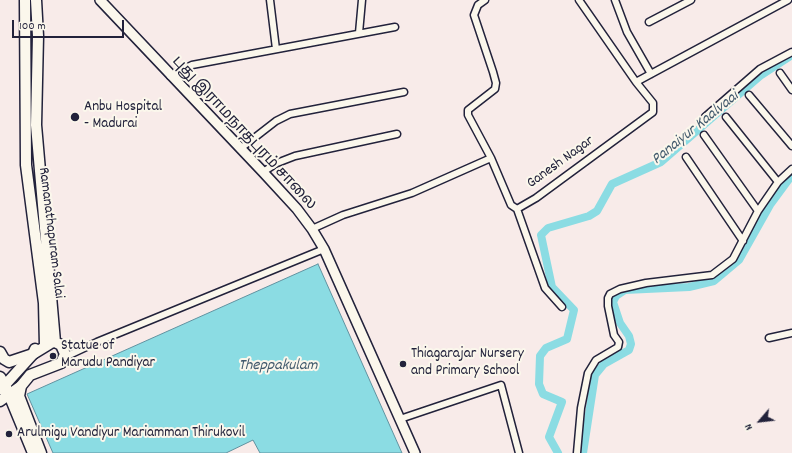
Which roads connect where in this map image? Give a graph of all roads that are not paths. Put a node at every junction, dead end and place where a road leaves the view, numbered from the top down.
1 (25, 0) edge
2 (36, 0) edge
3 (100, 0) edge
4 (270, 0) edge
5 (362, 0) edge
6 (485, 0) edge
7 (579, 0) edge
8 (615, 0) edge
9 (689, 0) edge
10 (788, 0) edge
11 (648, 22) dead end
12 (395, 27) dead end
13 (359, 34) junction
14 (276, 49) junction
15 (792, 52) edge
16 (780, 73) dead end
17 (651, 74) junction
18 (170, 76) junction
19 (636, 82) junction
20 (792, 90) edge
21 (404, 92) dead end
22 (749, 95) dead end
23 (705, 116) dead end
24 (726, 117) dead end
25 (397, 134) dead end
26 (704, 135) dead end
27 (792, 146) edge
28 (240, 149) junction
29 (686, 157) dead end
30 (491, 158) junction
31 (792, 169) edge
32 (263, 172) junction
33 (778, 182) junction
34 (517, 209) junction
35 (758, 211) junction
36 (312, 229) junction
37 (743, 241) junction
38 (324, 249) junction
39 (562, 307) dead end
40 (44, 329) junction
41 (792, 333) edge
42 (769, 338) dead end
43 (54, 342) junction
44 (45, 346) junction
45 (0, 352) edge
46 (33, 354) junction
47 (65, 357) junction
48 (2, 384) edge
49 (21, 386) junction
50 (10, 395) junction
51 (0, 401) edge
52 (400, 419) junction
53 (33, 453) edge
54 (41, 453) edge
55 (415, 453) edge
56 (519, 453) edge
57 (577, 453) edge

1 - 40 main road, Ramanathapuram Salai
2 - 43 main road, Ramanathapuram Salai
3 - 18 main road, புது இராமநாதபுரம் சாலை
4 - 14 street
5 - 13 street
6 - 30 street, Ganesh Nagar
7 - 19 street
8 - 17 street
9 - 11 street
10 - 17 street
12 - 13 street
13 - 14 street
14 - 18 street
15 - 23 street
16 - 20 street
17 - 19 street
18 - 28 main road, புது இராமநாதபுரம் சாலை
19 - 34 street, Ganesh Nagar
21 - 28 street
22 - 27 street
24 - 33 street
25 - 32 street
26 - 35 street
28 - 32 main road, புது இராமநாதபுரம் சாலை
29 - 37 street
30 - 34 street, Ganesh Nagar
30 - 36 street
31 - 33 street
32 - 36 main road, புது இராமநாதபுரம் சாலை
33 - 35 street
34 - 39 street
35 - 37 street
36 - 38 main road, புது இராமநாதபுரம் சாலை
37 - 57 street
38 - 47 street
38 - 52 main road, புது இராமநாதபுரம் சாலை
40 - 44 main road
40 - 46 main road, Ramanathapuram Salai
41 - 42 street
43 - 44 main road
43 - 47 main road
44 - 46 main road
45 - 46 main road
46 - 48 main road, Ramanathapuram Salai
47 - 49 main road
48 - 50 main road
49 - 50 main road
49 - 54 main road
50 - 51 main road
50 - 53 main road
52 - 55 main road, புது இராமநாதபுரம் சாலை
52 - 56 street

